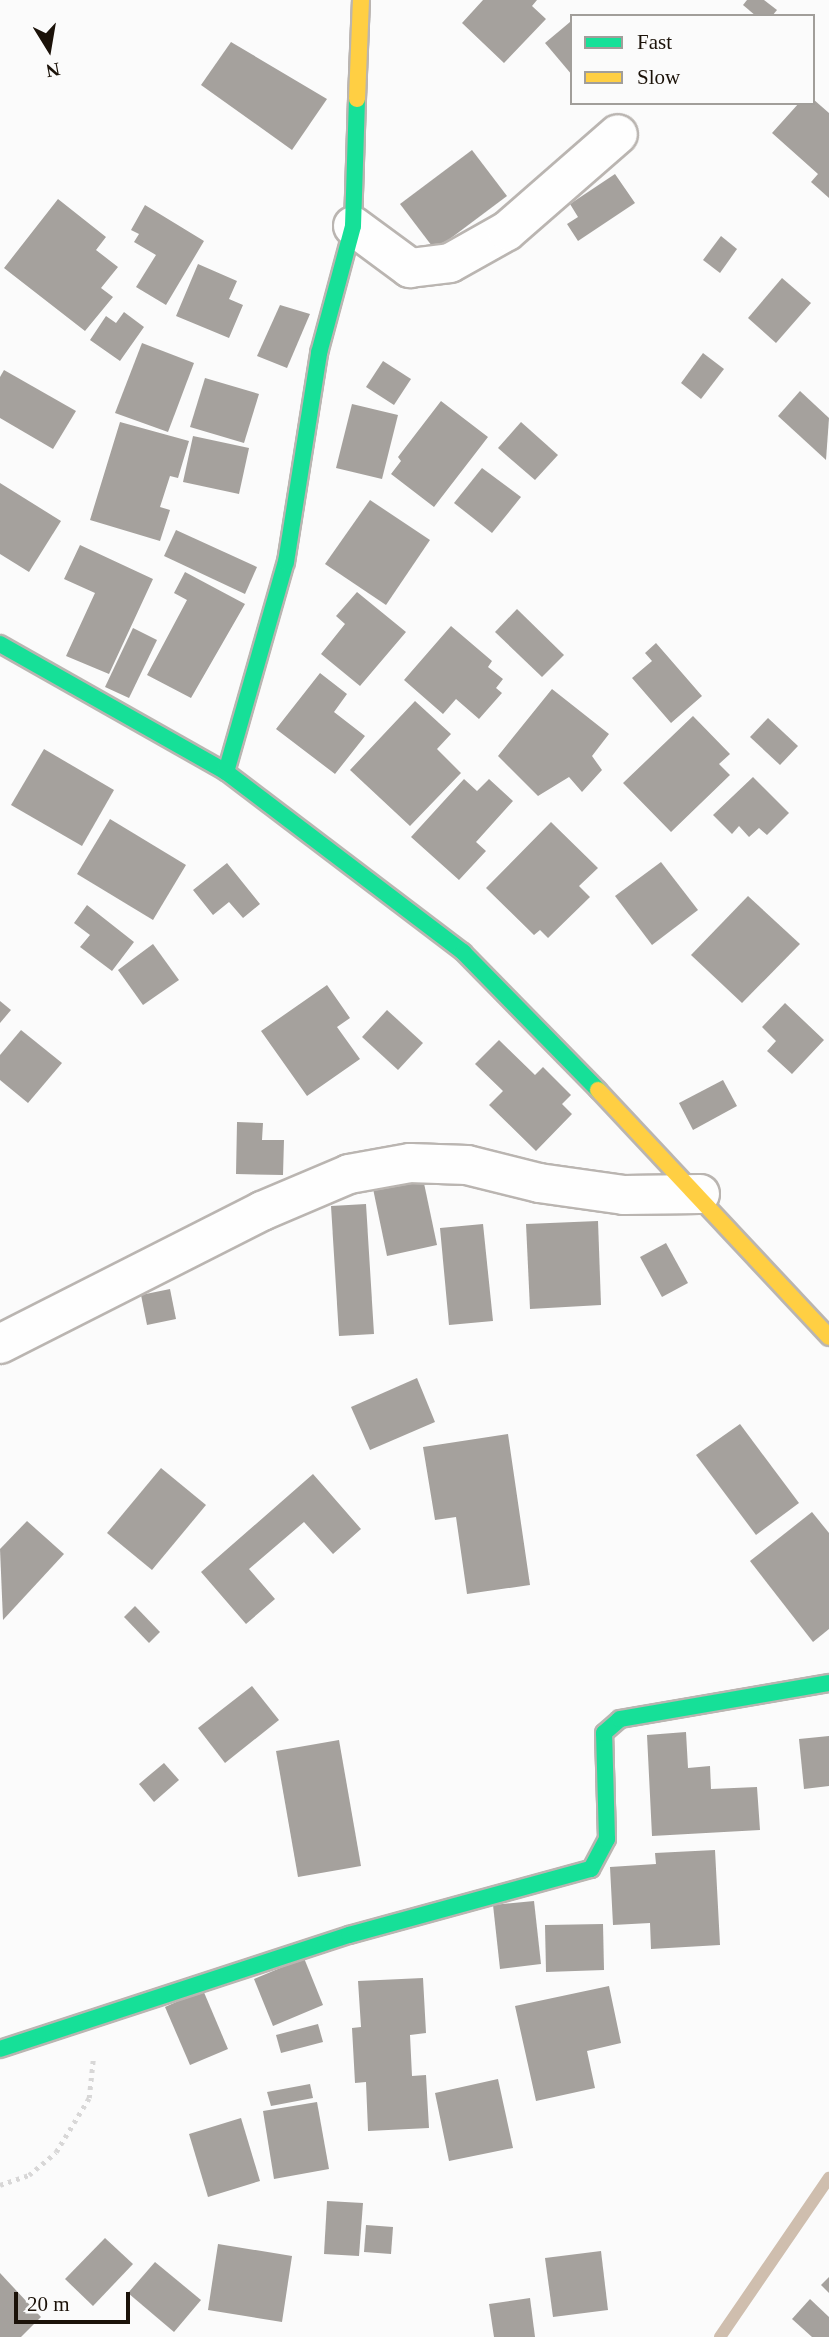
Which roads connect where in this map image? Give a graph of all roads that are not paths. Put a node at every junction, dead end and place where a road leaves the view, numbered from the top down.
1 (361, 0) edge
2 (618, 134) dead end
3 (353, 226) junction
4 (0, 644) edge
5 (226, 772) junction
6 (700, 1194) junction
7 (829, 1337) edge
8 (0, 1344) edge
9 (829, 1683) edge
10 (0, 2049) edge

1 - 3 street
2 - 3 street
3 - 5 street
4 - 5 street
5 - 6 street
6 - 7 street
6 - 8 street
9 - 10 street

